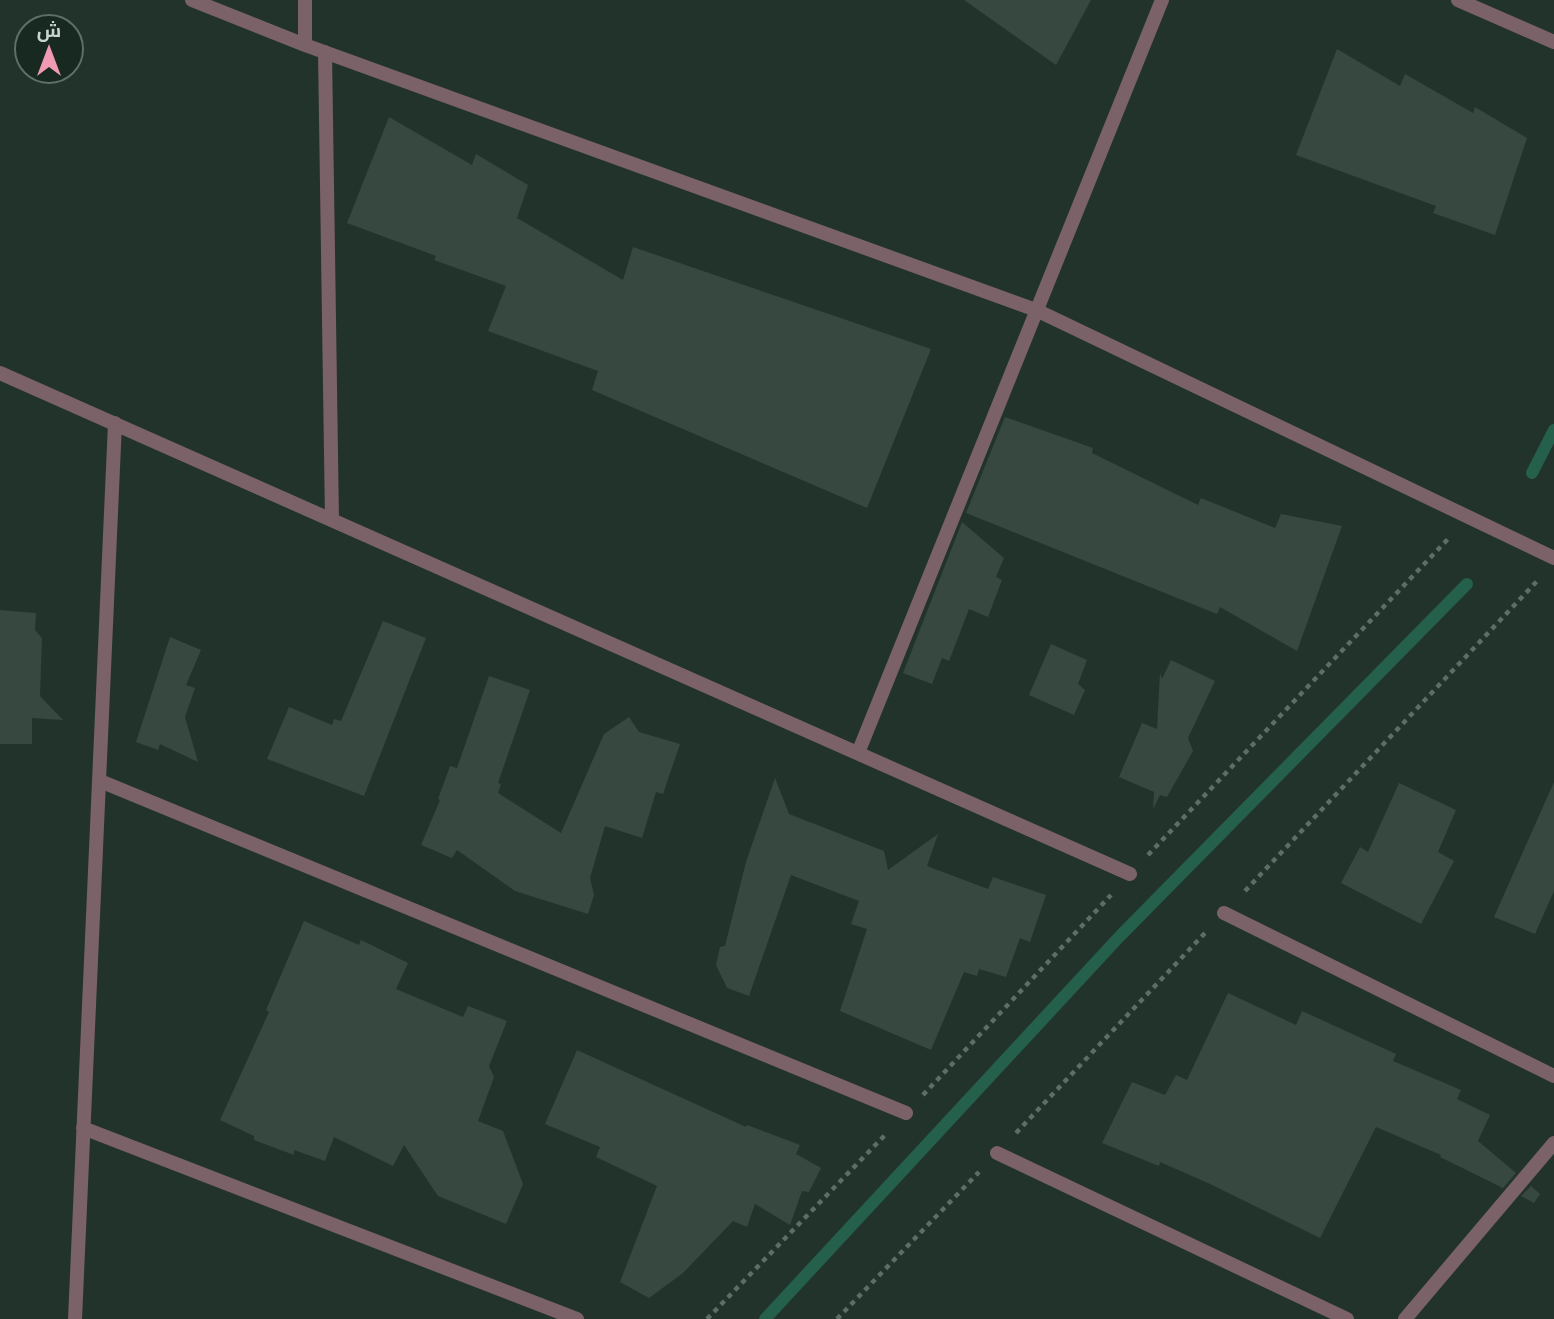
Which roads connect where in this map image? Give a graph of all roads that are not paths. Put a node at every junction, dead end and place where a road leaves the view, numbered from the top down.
1 (192, 0) edge
2 (305, 0) edge
3 (1162, 0) edge
4 (1458, 0) edge
5 (1554, 42) edge
6 (305, 45) junction
7 (326, 52) junction
8 (1036, 310) junction
9 (0, 373) edge
10 (114, 423) junction
11 (332, 520) junction
12 (1554, 558) edge
13 (858, 753) junction
14 (100, 781) junction
15 (1130, 874) road end
16 (1224, 914) road end
17 (1554, 1076) edge
18 (906, 1113) road end
19 (83, 1128) junction
20 (1554, 1143) edge
21 (997, 1153) road end
22 (75, 1319) edge
23 (577, 1319) edge
24 (1347, 1319) edge
25 (1405, 1319) edge

1 - 6 street
2 - 6 street
3 - 8 street
4 - 5 street
6 - 7 street
7 - 8 street
7 - 11 street
8 - 12 street
8 - 13 street
9 - 10 street
10 - 11 street
10 - 14 street
11 - 13 street
13 - 15 street
14 - 18 street
14 - 19 street
16 - 17 street
19 - 22 street
19 - 23 street
20 - 25 street
21 - 24 street

